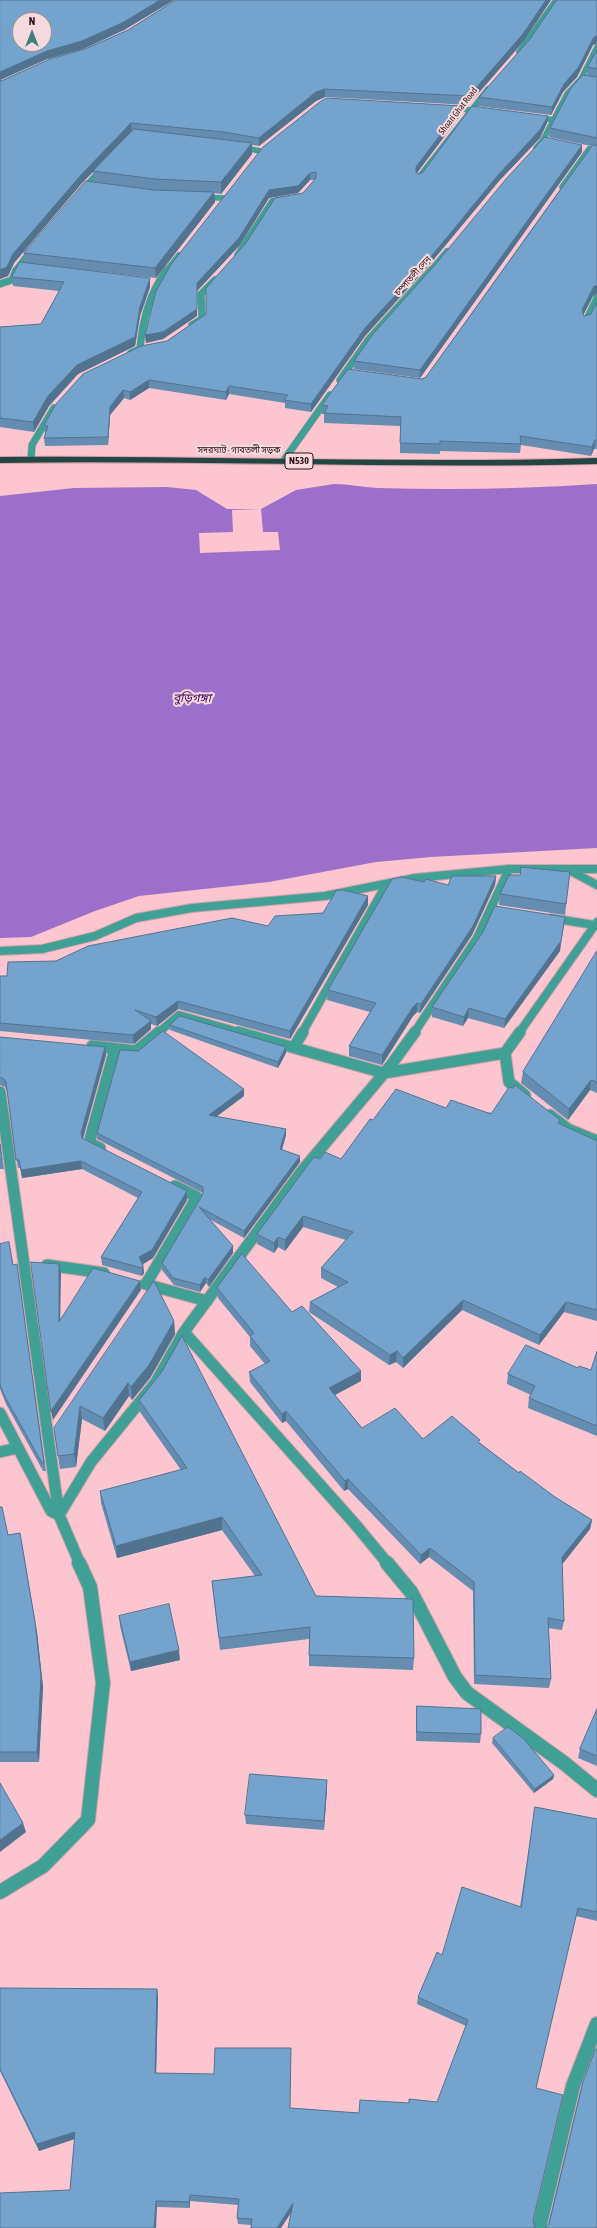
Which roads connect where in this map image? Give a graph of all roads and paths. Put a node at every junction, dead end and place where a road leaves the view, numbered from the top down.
1 (556, 0) edge
2 (597, 47) edge
3 (516, 57) edge
4 (581, 79) junction
5 (589, 80) edge
6 (490, 86) edge
7 (439, 108) edge
8 (470, 110) junction
9 (493, 112) edge
10 (523, 116) edge
11 (554, 120) junction
12 (543, 140) junction
13 (551, 142) edge
14 (230, 146) edge
15 (266, 146) edge
16 (581, 148) edge
17 (589, 149) junction
18 (533, 151) edge
19 (597, 151) edge
20 (106, 164) edge
21 (419, 177) edge
22 (85, 186) junction
23 (92, 187) edge
24 (556, 195) edge
25 (76, 197) edge
26 (193, 197) edge
27 (293, 198) edge
28 (219, 204) edge
29 (37, 242) edge
30 (451, 246) edge
31 (181, 252) edge
32 (230, 263) edge
33 (17, 266) junction
34 (25, 267) edge
35 (222, 273) edge
36 (148, 282) edge
37 (156, 283) junction
38 (0, 284) edge
39 (597, 298) edge
40 (586, 321) edge
41 (183, 331) edge
42 (127, 355) edge
43 (345, 373) junction
44 (352, 374) edge
45 (58, 404) edge
46 (31, 459) junction
47 (0, 460) edge
48 (284, 460) junction
49 (597, 461) edge
50 (597, 868) edge
51 (509, 869) junction
52 (567, 869) junction
53 (386, 885) junction
54 (597, 885) edge
55 (542, 917) edge
56 (596, 923) edge
57 (0, 951) edge
58 (85, 1046) edge
59 (294, 1047) junction
60 (115, 1049) junction
61 (505, 1053) junction
62 (384, 1073) junction
63 (0, 1092) edge
64 (532, 1101) edge
65 (544, 1110) edge
66 (597, 1141) edge
67 (109, 1153) edge
68 (163, 1180) edge
69 (23, 1262) junction
70 (115, 1276) edge
71 (145, 1284) junction
72 (144, 1299) edge
73 (207, 1301) junction
74 (184, 1332) junction
75 (0, 1413) edge
76 (57, 1427) edge
77 (48, 1440) junction
78 (18, 1448) junction
79 (0, 1452) edge
80 (58, 1515) junction
81 (597, 1790) edge
82 (0, 1892) edge
83 (597, 2024) edge
84 (539, 2228) edge

1 - 3 street
2 - 4 street
4 - 5 street
4 - 11 street
6 - 8 street, Shoari Ghat Road
7 - 8 street
8 - 9 street
8 - 21 street, Shoari Ghat Road
10 - 11 street
11 - 12 street
12 - 13 street
12 - 18 street
14 - 15 street
16 - 17 street
17 - 19 street
17 - 24 street
20 - 22 street
22 - 23 street
22 - 25 street
26 - 28 street
27 - 32 street
29 - 33 street
30 - 43 street, চম্পাতলী লেন
31 - 37 street
33 - 34 street
33 - 38 street
35 - 41 street
36 - 37 street
37 - 42 street
39 - 40 street
43 - 44 street
43 - 48 street, চম্পাতলী লেন
45 - 46 street
46 - 47 highway, সদরঘাট - গাবতলী সড়ক / N530
46 - 48 highway, সদরঘাট - গাবতলী সড়ক / N530
48 - 49 highway, সদরঘাট - গাবতলী সড়ক / N530
50 - 52 street
51 - 52 street
51 - 53 street
51 - 62 street
52 - 54 street
53 - 57 street
53 - 59 street
55 - 56 street
56 - 61 street
58 - 60 street
59 - 60 street
59 - 62 street
60 - 67 street
61 - 62 street
61 - 64 street
62 - 73 street
63 - 69 street
65 - 66 street
68 - 71 street
69 - 70 street
69 - 77 street
71 - 72 street
71 - 73 street
73 - 74 street
74 - 80 street
74 - 81 street
75 - 78 street
76 - 77 street
77 - 80 street
78 - 79 street
78 - 80 street
80 - 82 street
83 - 84 street

